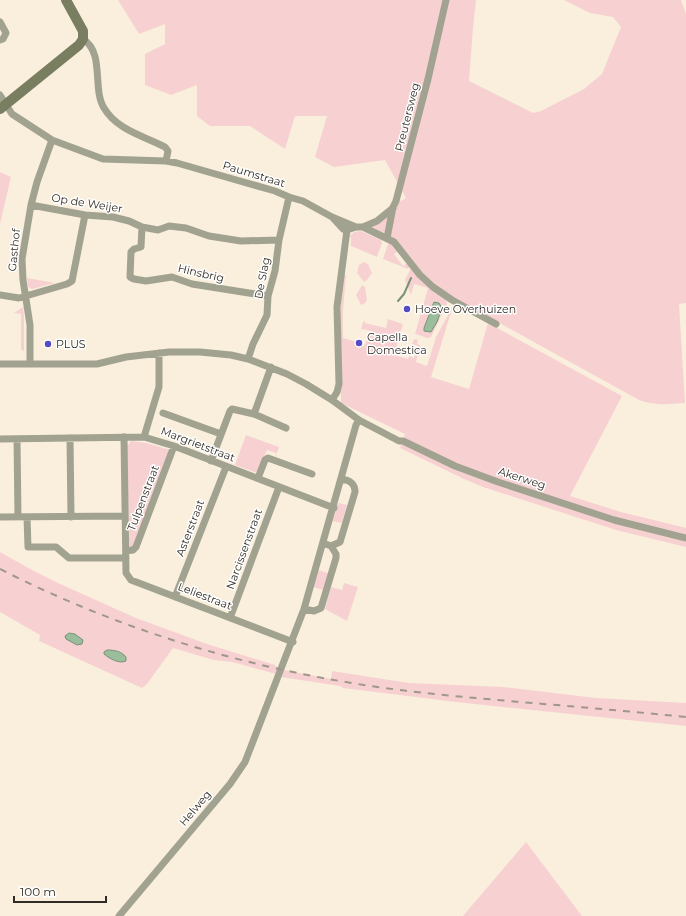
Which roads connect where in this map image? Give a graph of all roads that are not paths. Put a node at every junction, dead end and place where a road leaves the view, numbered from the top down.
1 (66, 0) edge
2 (446, 0) edge
3 (0, 22) edge
4 (0, 40) edge
5 (83, 40) junction
6 (0, 95) edge
7 (3, 107) edge
8 (52, 140) junction
9 (166, 161) junction
10 (290, 198) junction
11 (31, 205) junction
12 (393, 207) junction
13 (84, 214) junction
14 (332, 217) junction
15 (142, 227) junction
16 (360, 227) junction
17 (346, 230) junction
18 (387, 238) junction
19 (279, 240) junction
20 (0, 295) edge
21 (26, 296) junction
22 (268, 296) junction
23 (496, 324) dead end
24 (159, 353) junction
25 (248, 359) junction
26 (0, 364) edge
27 (30, 364) junction
28 (271, 367) junction
29 (332, 400) junction
30 (163, 413) dead end
31 (254, 414) junction
32 (359, 420) junction
33 (286, 428) dead end
34 (221, 434) junction
35 (124, 437) junction
36 (144, 437) junction
37 (70, 438) junction
38 (0, 439) edge
39 (17, 439) junction
40 (174, 446) junction
41 (211, 461) junction
42 (226, 467) junction
43 (312, 474) dead end
44 (258, 478) junction
45 (342, 479) junction
46 (279, 487) junction
47 (334, 508) junction
48 (125, 516) junction
49 (0, 517) edge
50 (18, 517) junction
51 (27, 517) junction
52 (71, 517) junction
53 (686, 538) edge
54 (327, 544) junction
55 (126, 554) junction
56 (176, 597) junction
57 (304, 609) junction
58 (230, 618) junction
59 (292, 642) junction
60 (119, 916) edge

1 - 5 street
2 - 12 street, Preutersweg
3 - 4 street
5 - 7 street
5 - 9 street
6 - 7 street, Paumstraat
7 - 8 street, Paumstraat
8 - 9 street, Paumstraat
8 - 11 street, Gasthof
9 - 10 street, Paumstraat
10 - 14 street, Paumstraat
10 - 19 street, De Slag
11 - 13 street, Op de Weijer
11 - 21 street, Gasthof
12 - 16 street
12 - 18 street, Preutersweg
13 - 15 street, Op de Weijer
13 - 21 street
14 - 16 street, Paumstraat
14 - 17 street, Paumstraat
15 - 19 street, Op de Weijer
15 - 22 street, Hinsbrig
16 - 17 street
16 - 18 street, Paumstraat
17 - 29 street
18 - 23 street, Paumstraat
19 - 22 street, De Slag
20 - 21 street
21 - 27 street, Gasthof
22 - 25 street, De Slag
24 - 25 street, Akerweg
24 - 27 street, Akerweg
24 - 36 street
25 - 28 street, Akerweg
26 - 27 street, Akerweg
28 - 29 street, Akerweg
28 - 31 street
29 - 32 street, Akerweg
30 - 34 street
31 - 33 street
31 - 34 street
32 - 45 street, Helweg
32 - 53 street, Akerweg
34 - 41 street
35 - 36 street, Margrietstraat
35 - 37 street, Margrietstraat
35 - 48 street, Tulpenstraat
36 - 40 street, Margrietstraat
37 - 39 street, Margrietstraat
37 - 52 street
38 - 39 street, Margrietstraat
39 - 50 street
40 - 41 street, Margrietstraat
40 - 55 street, Tulpenstraat
41 - 42 street, Margrietstraat
42 - 44 street, Margrietstraat
42 - 56 street, Asterstraat
43 - 44 street
44 - 46 street, Margrietstraat
45 - 47 street, Helweg
45 - 54 street
46 - 47 street, Margrietstraat
46 - 58 street, Narcissenstraat
47 - 54 street, Helweg
48 - 52 street
48 - 55 street, Tulpenstraat
49 - 50 street
50 - 51 street
51 - 52 street
51 - 55 street
54 - 57 street, Helweg
54 - 57 street
55 - 56 street, Leliestraat
56 - 58 street, Leliestraat
57 - 59 street, Helweg
58 - 59 street, Leliestraat
59 - 60 street, Helweg

